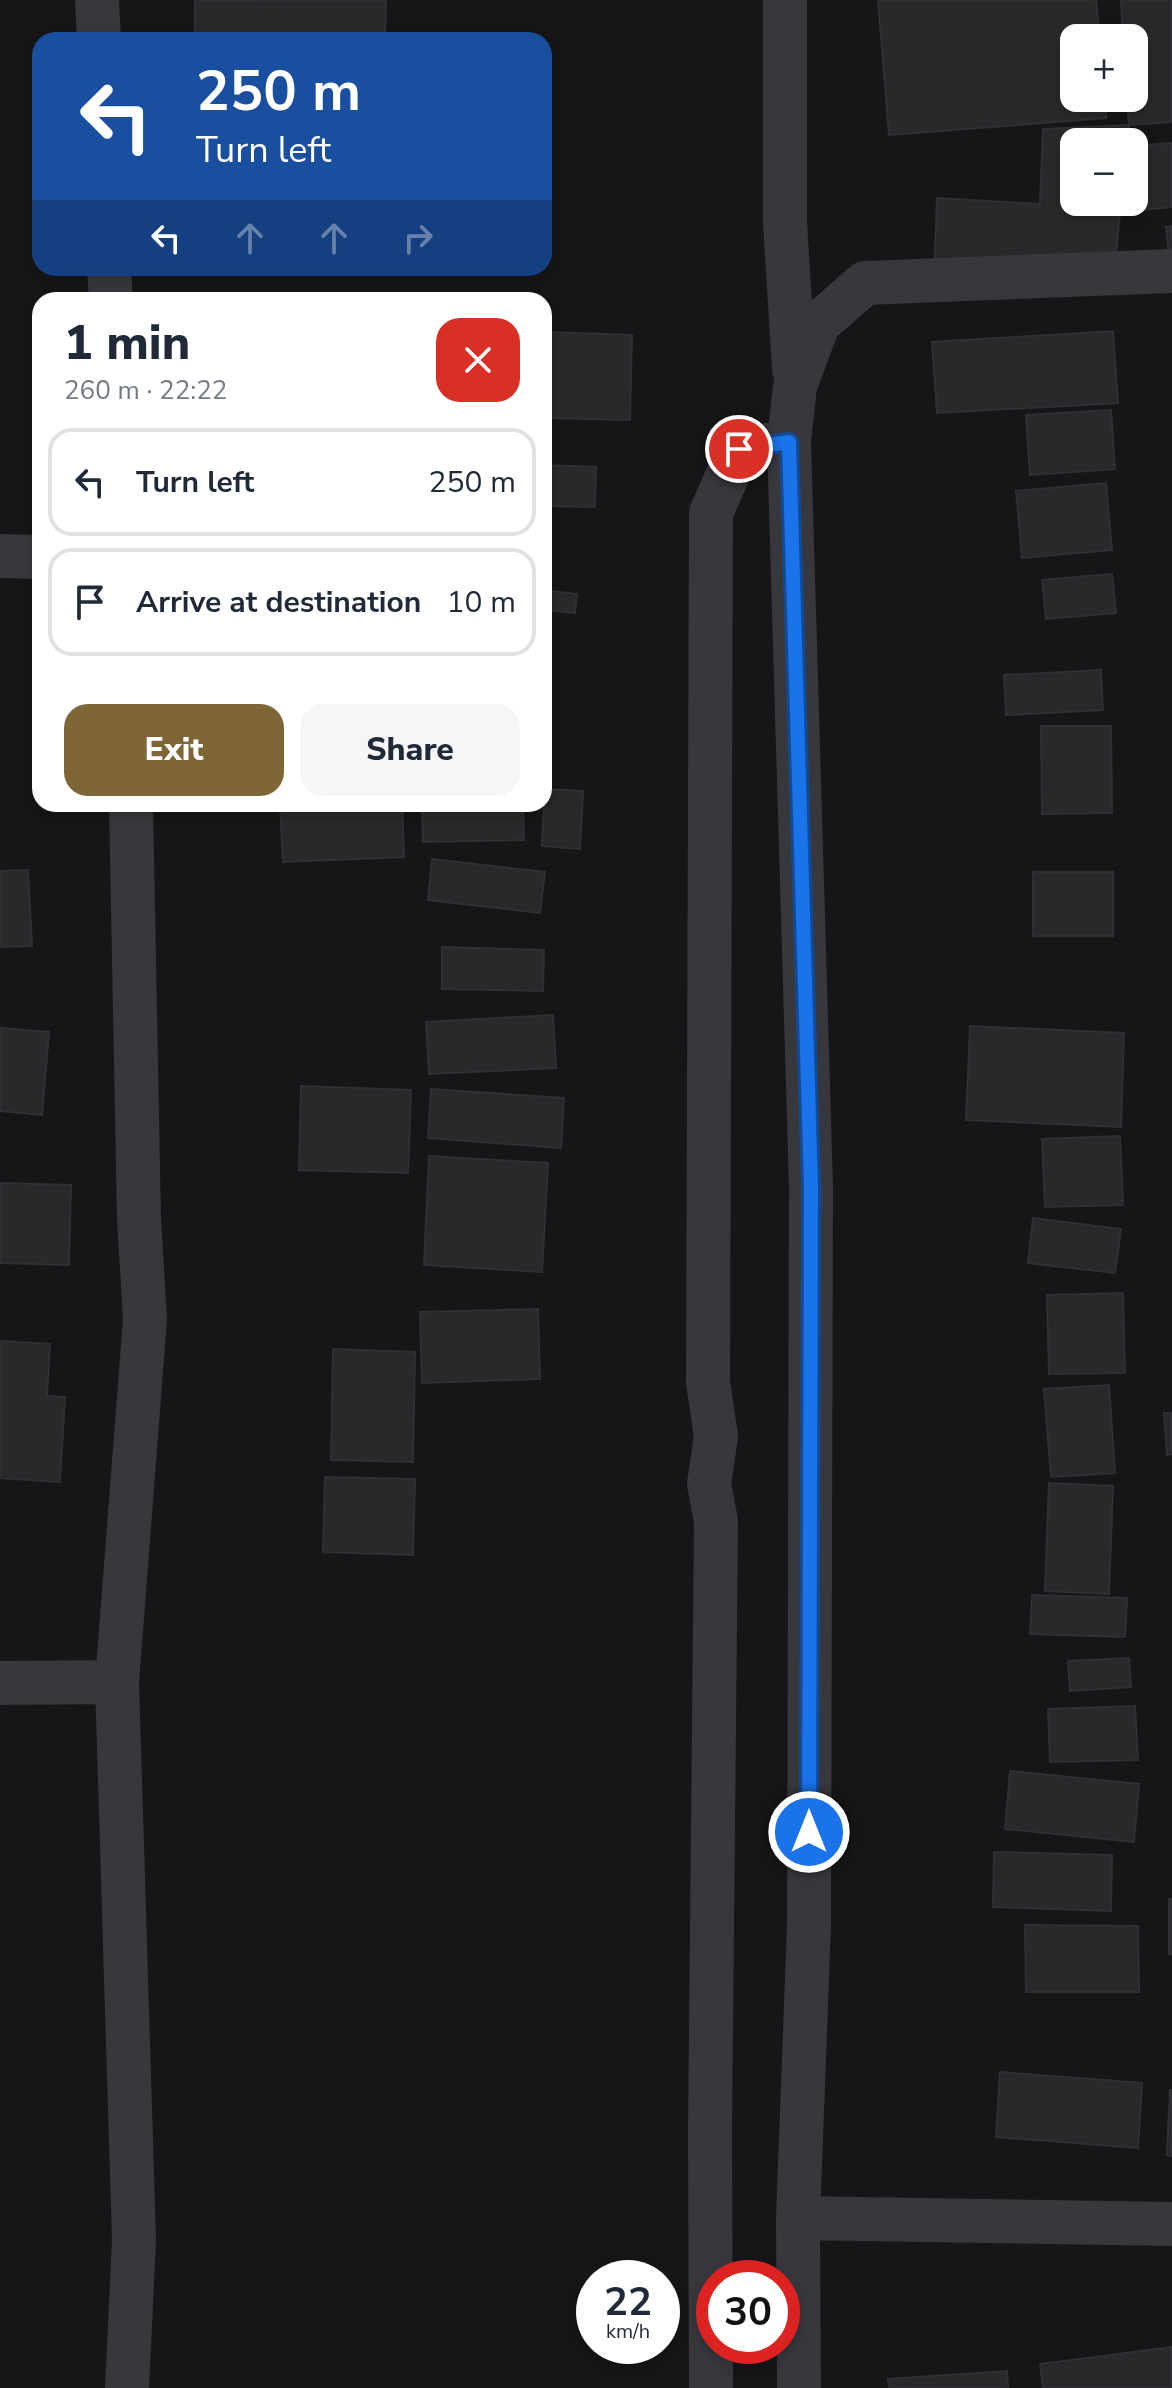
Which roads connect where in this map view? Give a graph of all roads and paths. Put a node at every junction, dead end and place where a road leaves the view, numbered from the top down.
1 (97, 0) edge
2 (785, 0) edge
3 (99, 32) edge
4 (1172, 271) edge
5 (795, 386) junction
6 (789, 442) junction
7 (0, 556) edge
8 (32, 557) edge
9 (131, 812) edge
10 (117, 1682) junction
11 (0, 1683) edge
12 (798, 2218) junction
13 (1172, 2224) edge
14 (127, 2388) edge
15 (711, 2388) edge
16 (799, 2388) edge

1 - 3 street
2 - 5 street
4 - 5 street
5 - 6 street
6 - 12 street
6 - 15 street
7 - 8 street
9 - 10 street
10 - 11 street
10 - 14 street
12 - 13 street
12 - 16 street

